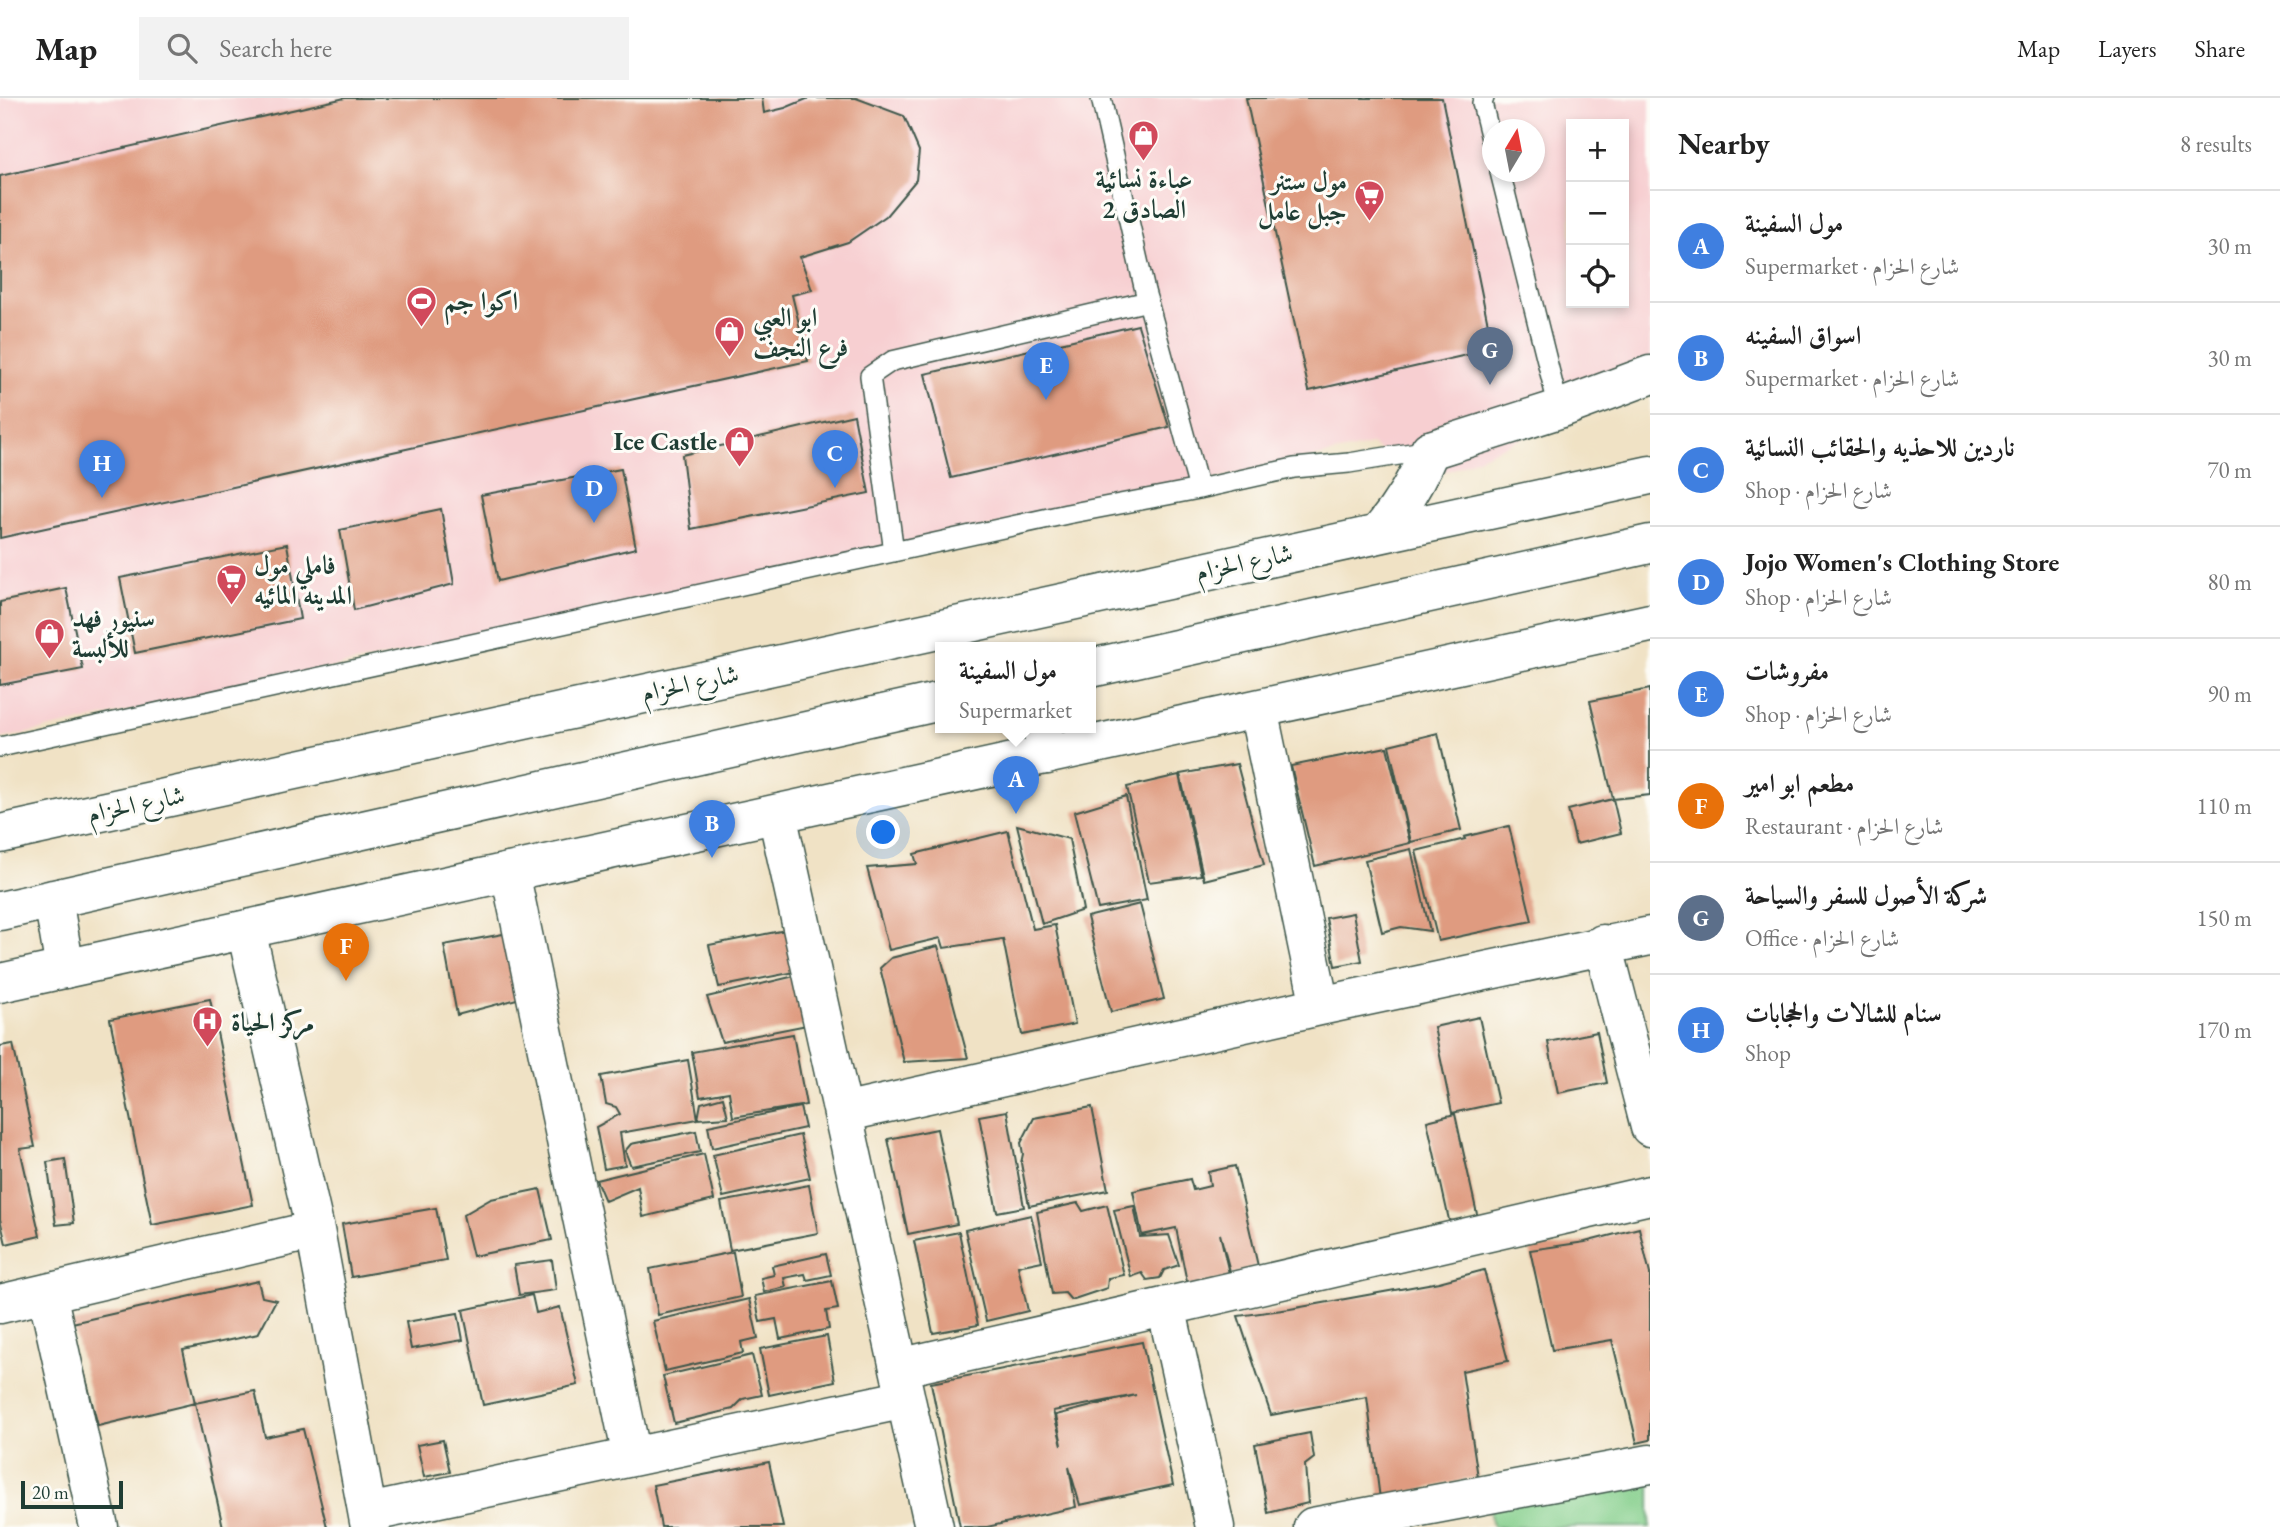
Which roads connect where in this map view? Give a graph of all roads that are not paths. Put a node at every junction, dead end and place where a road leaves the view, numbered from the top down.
1 (1101, 98) edge
2 (1484, 98) edge
3 (1486, 119) edge
4 (1502, 182) edge
5 (1148, 301) junction
6 (1650, 375) edge
7 (1559, 409) junction
8 (1430, 450) junction
9 (1650, 475) edge
10 (1199, 489) junction
11 (1380, 532) junction
12 (1650, 544) edge
13 (894, 552) junction
14 (1650, 623) edge
15 (1096, 667) edge
16 (935, 702) edge
17 (1258, 709) junction
18 (1044, 742) edge
19 (0, 747) edge
20 (777, 814) junction
21 (0, 834) edge
22 (510, 872) junction
23 (54, 899) junction
24 (0, 911) edge
25 (247, 930) junction
26 (1650, 936) edge
27 (1603, 944) junction
28 (65, 969) junction
29 (0, 983) edge
30 (1320, 1006) junction
31 (843, 1113) junction
32 (1650, 1127) edge
33 (1650, 1195) edge
34 (315, 1230) junction
35 (47, 1293) junction
36 (0, 1304) edge
37 (1166, 1306) junction
38 (902, 1384) junction
39 (632, 1457) junction
40 (1650, 1464) edge
41 (1473, 1512) edge
42 (369, 1520) edge
43 (90, 1525) edge
44 (934, 1527) edge
45 (1214, 1527) edge
46 (1313, 1527) edge

1 - 5 lane
2 - 3 lane
4 - 7 lane
5 - 10 lane
5 - 13 lane
6 - 7 street
7 - 8 street
8 - 10 lane
8 - 11 street
9 - 11 street, شارع الحزام
10 - 13 lane
11 - 21 street, شارع الحزام
12 - 15 street
13 - 19 lane
14 - 17 street
16 - 23 street
17 - 18 street
17 - 30 street
18 - 20 street
20 - 22 street
20 - 31 street
22 - 25 street
22 - 39 street
23 - 24 street
23 - 28 street
25 - 28 street
25 - 34 street
26 - 27 street
27 - 30 street
27 - 32 street
28 - 29 street
30 - 31 street
31 - 38 street
33 - 37 street
34 - 35 street
34 - 42 street
35 - 36 street
35 - 43 street
37 - 38 street
37 - 45 street
38 - 39 street
38 - 44 street
39 - 42 street
40 - 41 street
41 - 46 street

